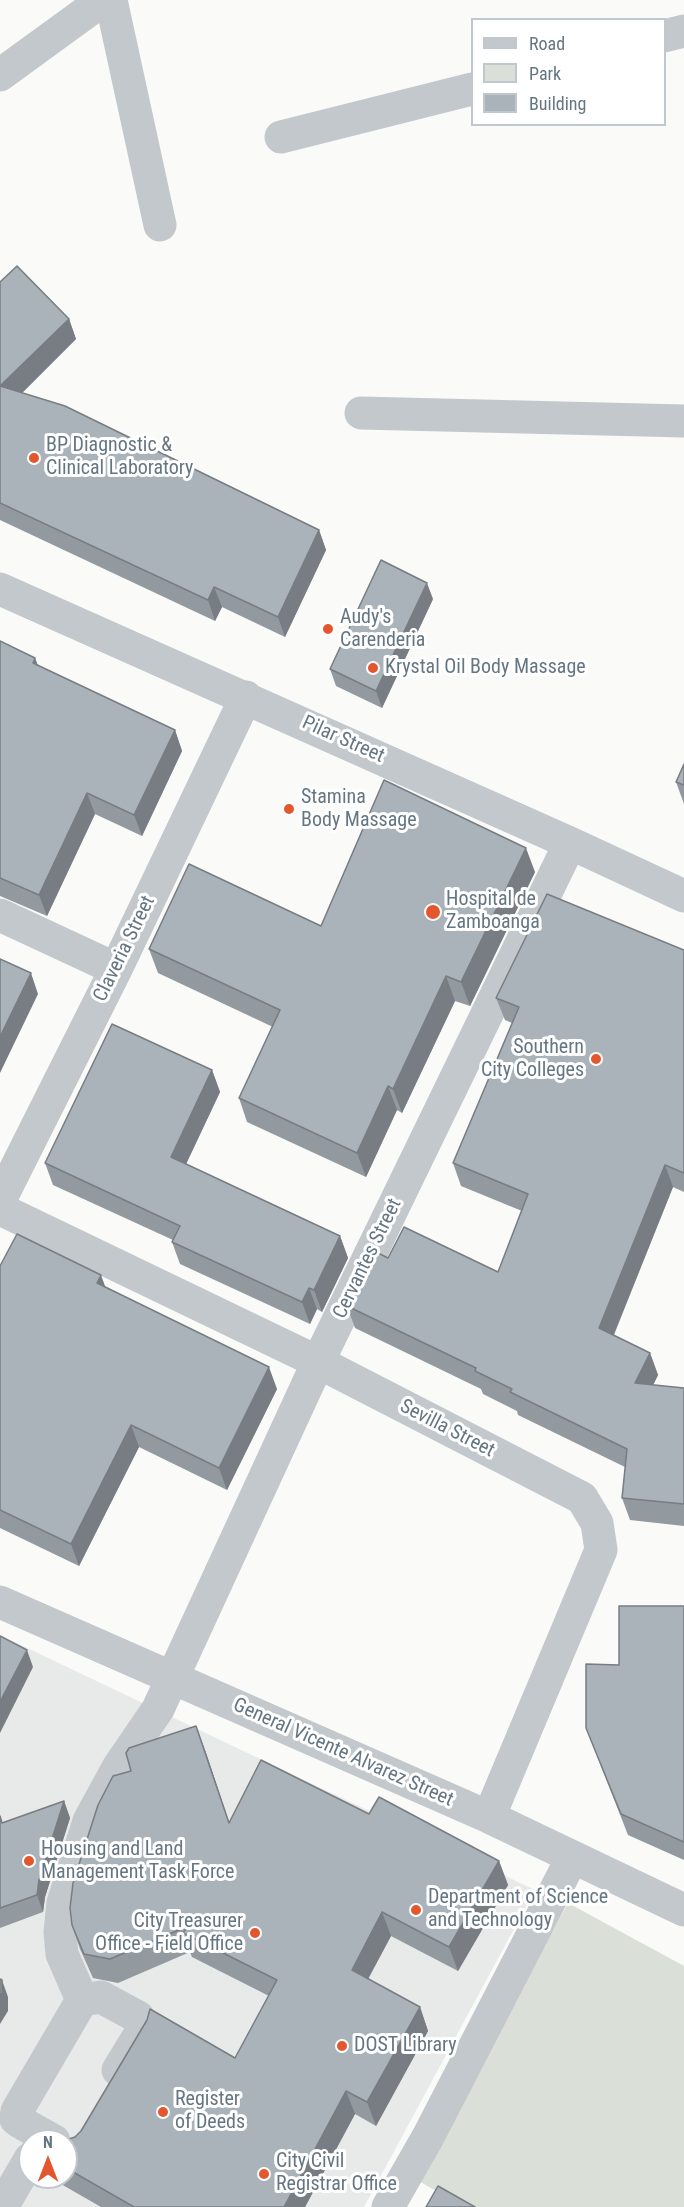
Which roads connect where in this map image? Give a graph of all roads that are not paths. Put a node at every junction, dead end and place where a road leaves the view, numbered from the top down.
1 (103, 0) edge
2 (111, 0) edge
3 (684, 31) edge
4 (666, 36) edge
5 (0, 75) edge
6 (471, 89) edge
7 (281, 137) dead end
8 (160, 225) dead end
9 (361, 413) dead end
10 (684, 421) edge
11 (0, 589) edge
12 (246, 697) junction
13 (570, 843) junction
14 (684, 896) edge
15 (0, 915) edge
16 (116, 969) junction
17 (0, 1200) edge
18 (0, 1209) edge
19 (318, 1362) junction
20 (0, 1602) edge
21 (171, 1678) junction
22 (489, 1817) junction
23 (572, 1858) junction
24 (684, 1911) edge
25 (82, 2000) junction
26 (104, 2094) edge
27 (31, 2129) edge
28 (18, 2187) edge
29 (2, 2207) edge
30 (388, 2207) edge

1 - 5 street
2 - 8 street
3 - 4 street
6 - 7 street
9 - 10 street
11 - 12 street, Pilar Street
12 - 13 street, Pilar Street
12 - 16 street, Claveria Street
13 - 14 street, Pilar Street
13 - 19 street, Cervantes Street
15 - 16 street
16 - 17 street, Claveria Street
18 - 19 street, Sevilla Street
19 - 21 street, Cervantes Street
19 - 22 street, Sevilla Street
20 - 21 street, General Vicente Alvarez Street
21 - 22 street, General Vicente Alvarez Street
21 - 25 street, Cervantes Street
22 - 23 street, General Vicente Alvarez Street
23 - 24 street, General Vicente Alvarez Street
23 - 30 street
25 - 26 street
25 - 27 street
28 - 29 street

